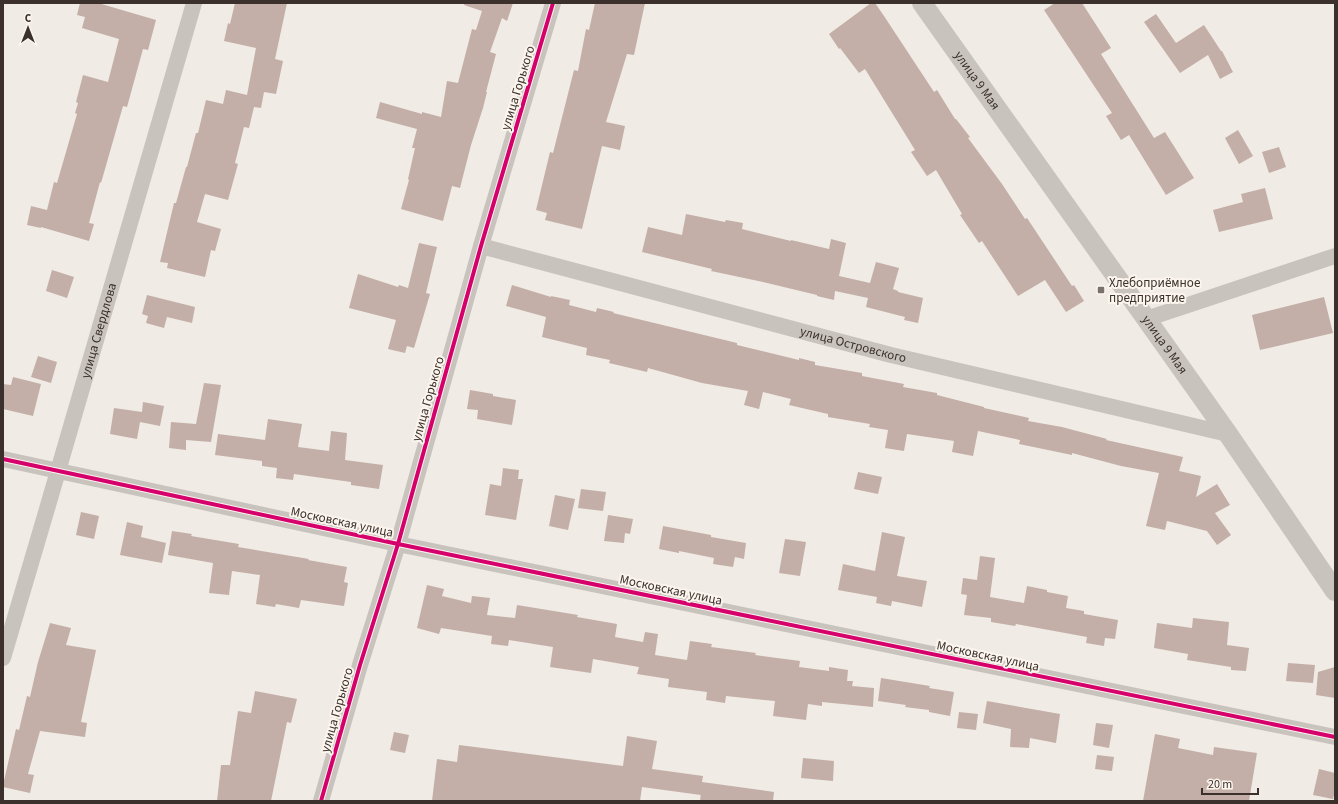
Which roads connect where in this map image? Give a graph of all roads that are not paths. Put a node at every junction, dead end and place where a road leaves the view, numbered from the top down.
1 (194, 3) edge
2 (553, 3) edge
3 (922, 3) edge
4 (481, 246) junction
5 (1335, 256) edge
6 (1146, 319) junction
7 (1228, 434) junction
8 (3, 459) edge
9 (59, 470) junction
10 (398, 544) junction
11 (1335, 591) edge
12 (3, 658) edge
13 (1335, 737) edge
14 (321, 801) edge

1 - 9 street, улица Свердлова
2 - 4 street, улица Горького
3 - 6 street, улица 9 Мая
4 - 7 street, улица Островского
4 - 10 street, улица Горького
5 - 6 street
6 - 7 street, улица 9 Мая
7 - 11 street, улица 9 Мая
8 - 9 street, Московская улица
9 - 10 street, Московская улица
9 - 12 street, улица Свердлова
10 - 13 street, Московская улица
10 - 14 street, улица Горького

